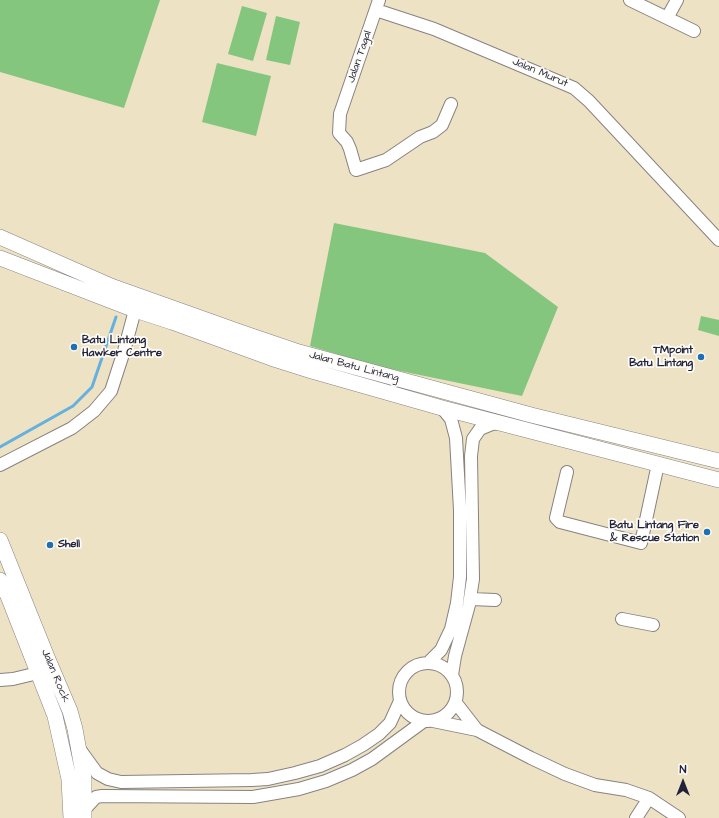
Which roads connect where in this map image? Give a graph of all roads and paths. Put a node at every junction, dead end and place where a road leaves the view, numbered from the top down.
1 (630, 0) edge
2 (676, 0) edge
3 (378, 5) edge
4 (667, 18) junction
5 (694, 31) dead end
6 (452, 104) dead end
7 (0, 237) edge
8 (719, 240) edge
9 (0, 258) edge
10 (135, 310) junction
11 (442, 408) junction
12 (499, 423) junction
13 (719, 461) edge
14 (658, 464) junction
15 (0, 465) edge
16 (567, 472) dead end
17 (719, 480) edge
18 (0, 540) edge
19 (0, 580) edge
20 (4, 597) edge
21 (471, 599) junction
22 (495, 600) dead end
23 (622, 619) dead end
24 (653, 625) dead end
25 (428, 663) junction
26 (38, 672) junction
27 (452, 675) junction
28 (0, 680) edge
29 (400, 701) junction
30 (456, 703) junction
31 (429, 721) junction
32 (476, 730) junction
33 (79, 749) junction
34 (649, 798) junction
35 (80, 815) edge
36 (636, 818) edge
37 (679, 818) edge

1 - 4 street
2 - 4 street
3 - 6 street, Jalan Tagal
3 - 8 street, Jalan Murut
4 - 5 street
7 - 13 main road, Jalan Batu Lintang
9 - 10 main road, Jalan Batu Lintang
10 - 11 main road, Jalan Batu Lintang
10 - 15 street
11 - 12 main road, Jalan Batu Lintang
11 - 25 street
12 - 14 main road, Jalan Batu Lintang
12 - 21 street
14 - 16 street
14 - 17 main road, Jalan Batu Lintang
18 - 33 main road, Jalan Rock
19 - 20 main road, Jalan Rock
20 - 26 main road, Jalan Rock
21 - 22 street
21 - 27 street
23 - 24 street
25 - 27 street
25 - 29 street
26 - 28 street
26 - 35 main road, Jalan Rock
27 - 30 street
29 - 31 street
29 - 33 street
30 - 31 street
30 - 32 street
31 - 32 street
31 - 35 street
32 - 34 street
33 - 35 main road, Jalan Rock
34 - 36 street
34 - 37 street

